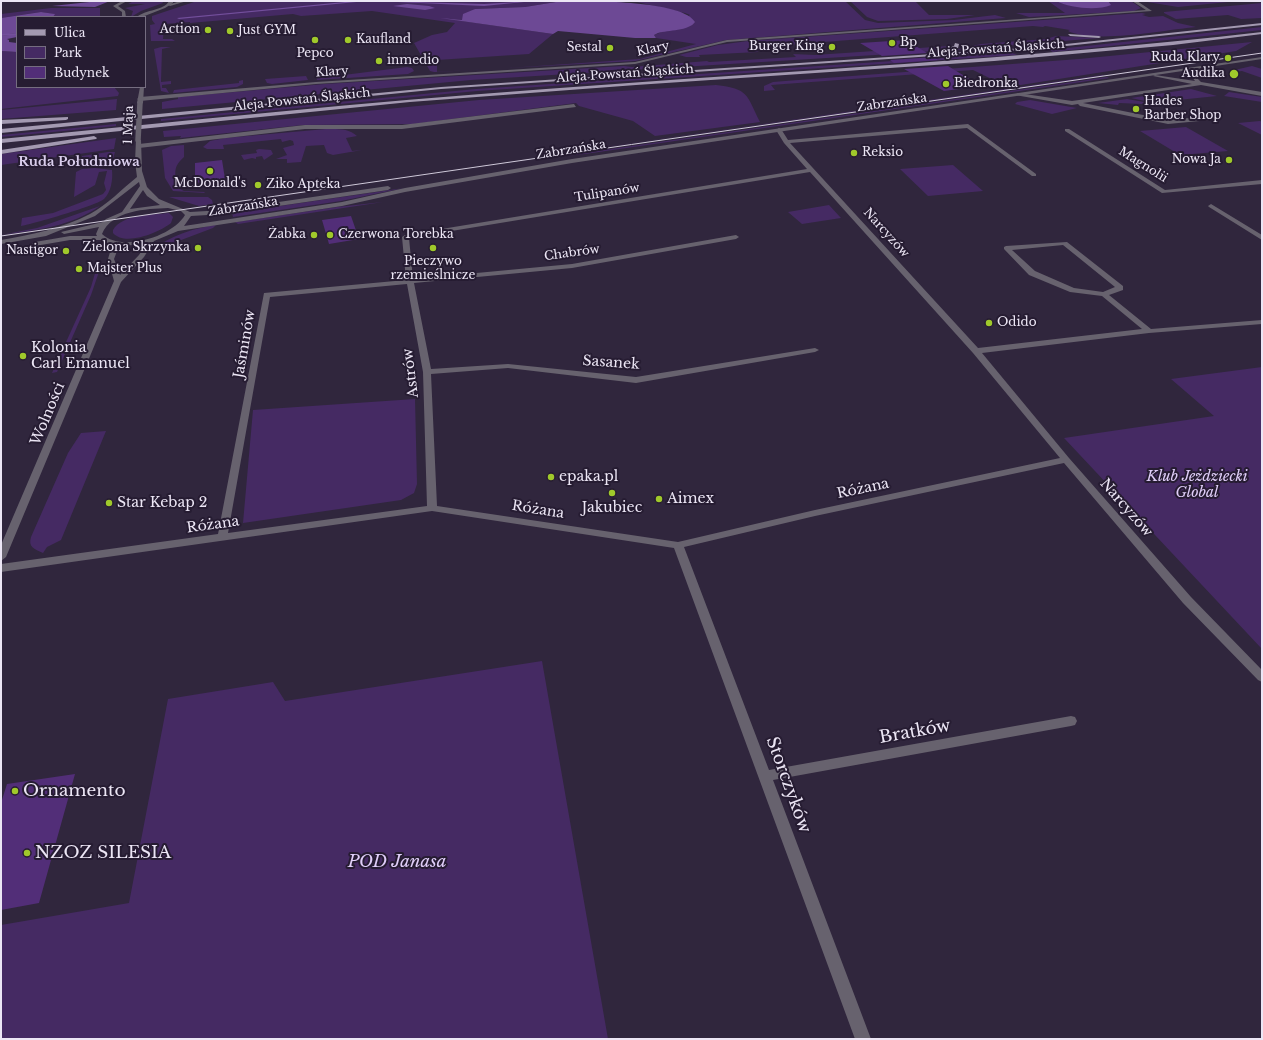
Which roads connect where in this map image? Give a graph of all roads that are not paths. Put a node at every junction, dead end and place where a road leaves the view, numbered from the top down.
1 (125, 1) edge
2 (185, 1) edge
3 (1134, 1) edge
4 (170, 3) edge
5 (124, 16) edge
6 (141, 16) edge
7 (1262, 24) edge
8 (1199, 32) junction
9 (1262, 33) edge
10 (1070, 35) dead end
11 (957, 44) dead end
12 (1262, 58) edge
13 (878, 60) junction
14 (1195, 70) junction
15 (1155, 76) junction
16 (1200, 84) junction
17 (142, 88) edge
18 (1262, 94) edge
19 (1018, 95) junction
20 (140, 101) junction
21 (293, 102) junction
22 (1072, 103) junction
23 (574, 106) dead end
24 (263, 115) junction
25 (72, 117) dead end
26 (80, 117) dead end
27 (1210, 118) dead end
28 (1, 122) edge
29 (779, 130) junction
30 (1067, 130) dead end
31 (1, 131) edge
32 (1, 141) edge
33 (786, 142) junction
34 (138, 143) junction
35 (1, 152) edge
36 (524, 169) junction
37 (812, 170) junction
38 (1034, 176) dead end
39 (140, 178) junction
40 (1262, 182) edge
41 (142, 187) junction
42 (168, 206) junction
43 (1211, 206) dead end
44 (124, 213) junction
45 (189, 214) junction
46 (103, 224) junction
47 (178, 229) junction
48 (38, 236) junction
49 (405, 237) joint
50 (736, 237) dead end
51 (100, 238) junction
52 (1262, 238) edge
53 (151, 241) junction
54 (1, 242) edge
55 (116, 243) junction
56 (1, 248) edge
57 (118, 281) junction
58 (410, 282) junction
59 (1104, 294) junction
60 (1262, 322) edge
61 (1149, 331) junction
62 (815, 350) dead end
63 (976, 351) junction
64 (427, 372) junction
65 (1066, 460) junction
66 (432, 508) junction
67 (222, 538) junction
68 (678, 545) junction
69 (1, 556) edge
70 (1, 568) edge
71 (1203, 616) junction
72 (1191, 619) dead end
73 (1262, 677) edge
74 (1071, 721) dead end
75 (766, 776) junction
76 (863, 1039) edge

1 - 5 street
2 - 4 street
3 - 20 street, Klary
4 - 6 street
7 - 8 main road, Aleja Powstań Śląskich
8 - 10 main road
8 - 13 main road, Aleja Powstań Śląskich
9 - 24 main road, Aleja Powstań Śląskich
11 - 13 main road
12 - 14 street, Zabrzańska
13 - 21 main road, Aleja Powstań Śląskich
14 - 15 street, Zabrzańska
14 - 16 street
15 - 16 street
15 - 19 street, Zabrzańska
16 - 18 street
16 - 22 street
17 - 20 street, 1 Maja
19 - 22 street
19 - 29 street, Zabrzańska
20 - 34 street, 1 Maja, bridge
21 - 26 main road
21 - 31 main road, Aleja Powstań Śląskich
22 - 27 street
23 - 34 street
24 - 32 main road, Aleja Powstań Śląskich
24 - 35 main road
25 - 28 main road
29 - 33 street, Narcyzów
29 - 36 street, Zabrzańska
30 - 40 street, Magnolii
33 - 37 street, Narcyzów
33 - 38 street
34 - 39 street, 1 Maja
36 - 45 street, Zabrzańska
36 - 47 street, Zabrzańska
37 - 49 street, Tulipanów
37 - 63 street, Narcyzów
39 - 41 street, 1 Maja
39 - 48 street
41 - 42 street
41 - 44 street
42 - 44 street
42 - 45 street
43 - 52 street
44 - 46 street
45 - 47 street
46 - 48 street
46 - 51 street
47 - 53 street
48 - 54 street
49 - 58 street, Astrów
50 - 58 street, Chabrów
51 - 55 street
51 - 56 street
53 - 55 street
53 - 57 street, Wolności
55 - 57 street
57 - 69 street, Wolności
58 - 64 street, Astrów
58 - 67 street, Jaśminów
59 - 59 street
59 - 61 street
60 - 61 street
61 - 63 street
62 - 64 street, Sasanek
63 - 65 street, Narcyzów
64 - 66 street, Astrów
65 - 68 street, Różana
65 - 71 street, Narcyzów
66 - 67 street, Różana
66 - 68 street, Różana
67 - 70 street, Różana
68 - 75 street, Storczyków
71 - 72 street
71 - 73 street, Narcyzów
74 - 75 street, Bratków
75 - 76 street, Storczyków

